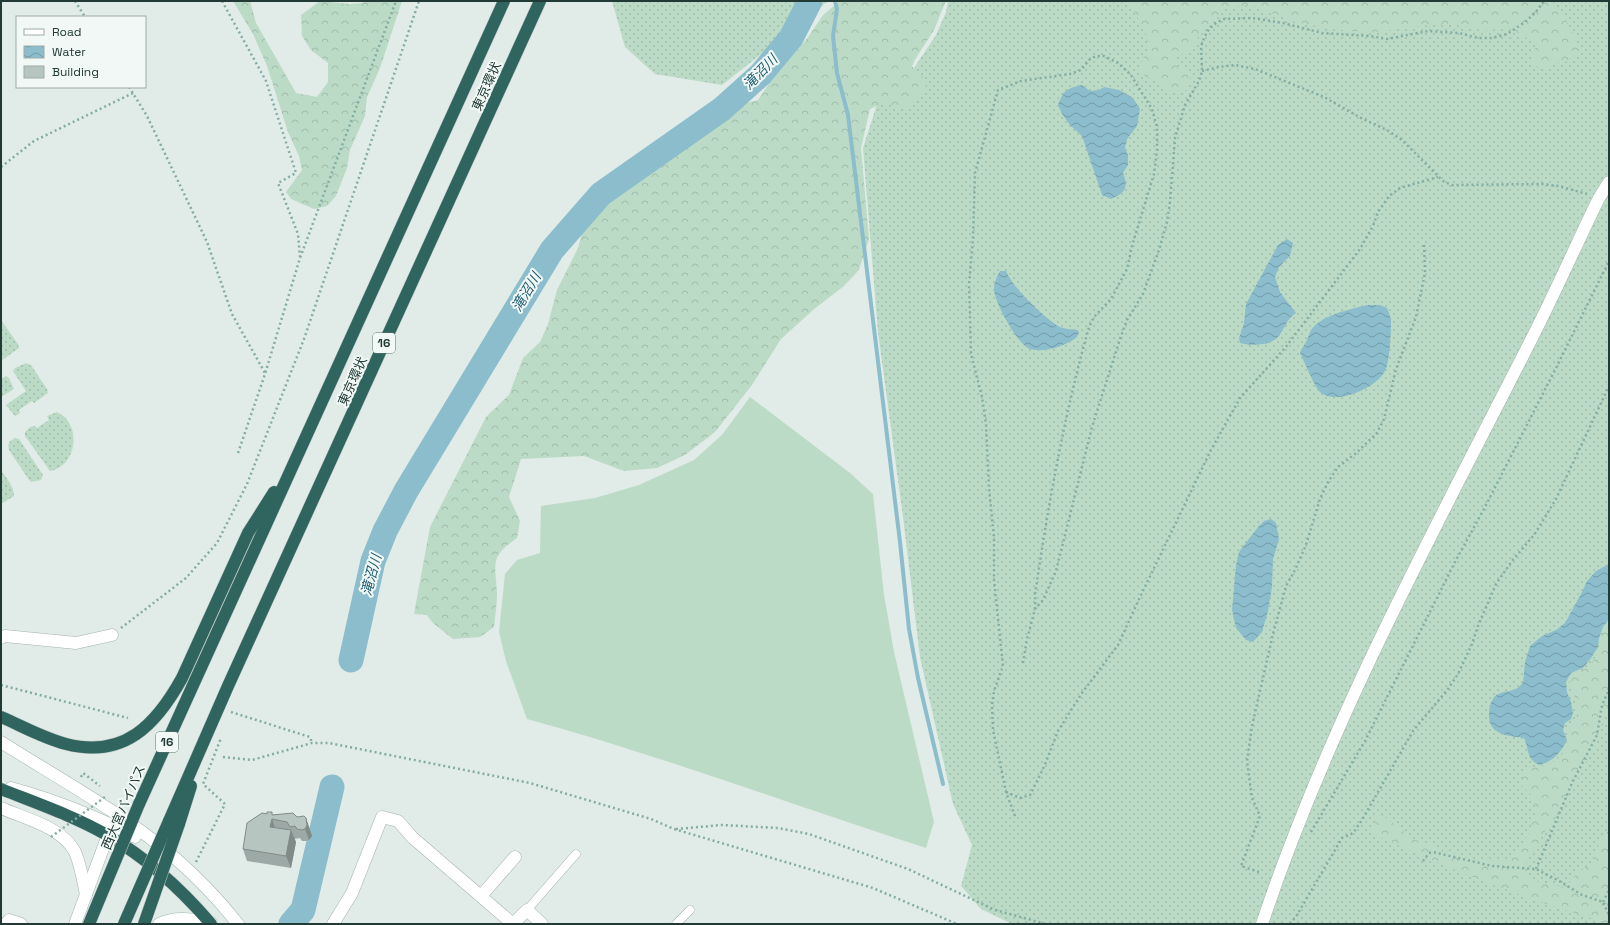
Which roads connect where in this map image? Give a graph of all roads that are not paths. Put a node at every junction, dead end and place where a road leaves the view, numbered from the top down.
1 (504, 1) edge
2 (540, 1) edge
3 (1609, 182) edge
4 (300, 449) junction
5 (112, 635) road end
6 (1, 638) edge
7 (195, 679) joint
8 (1, 717) edge
9 (1, 742) edge
10 (1, 785) edge
11 (1, 788) edge
12 (1, 808) edge
13 (174, 822) junction
14 (108, 835) junction
15 (576, 854) dead end
16 (515, 857) dead end
17 (194, 870) junction
18 (86, 895) junction
19 (481, 896) junction
20 (527, 910) junction
21 (690, 910) dead end
22 (6, 924) edge
23 (21, 924) edge
24 (75, 924) edge
25 (89, 924) edge
26 (124, 924) edge
27 (144, 924) edge
28 (159, 924) edge
29 (211, 924) edge
30 (238, 924) edge
31 (333, 924) edge
32 (513, 924) edge
33 (542, 924) edge
34 (676, 924) edge
35 (1262, 924) edge

1 - 4 highway, 東京環状 / 16
2 - 13 highway, 東京環状 / 16
3 - 35 street
4 - 7 highway, 東京環状 / 16
4 - 8 highway
5 - 6 street
7 - 25 highway, 西大宮バイパス / 16, bridge
9 - 17 street
10 - 17 street
11 - 14 highway
12 - 18 street
13 - 26 highway, bridge
13 - 27 highway, bridge
14 - 18 street
14 - 29 highway
15 - 20 lane
16 - 19 street
17 - 30 street
18 - 24 street
19 - 31 street
19 - 32 street
20 - 32 street
20 - 33 street
21 - 34 lane
22 - 23 street
28 - 29 street

